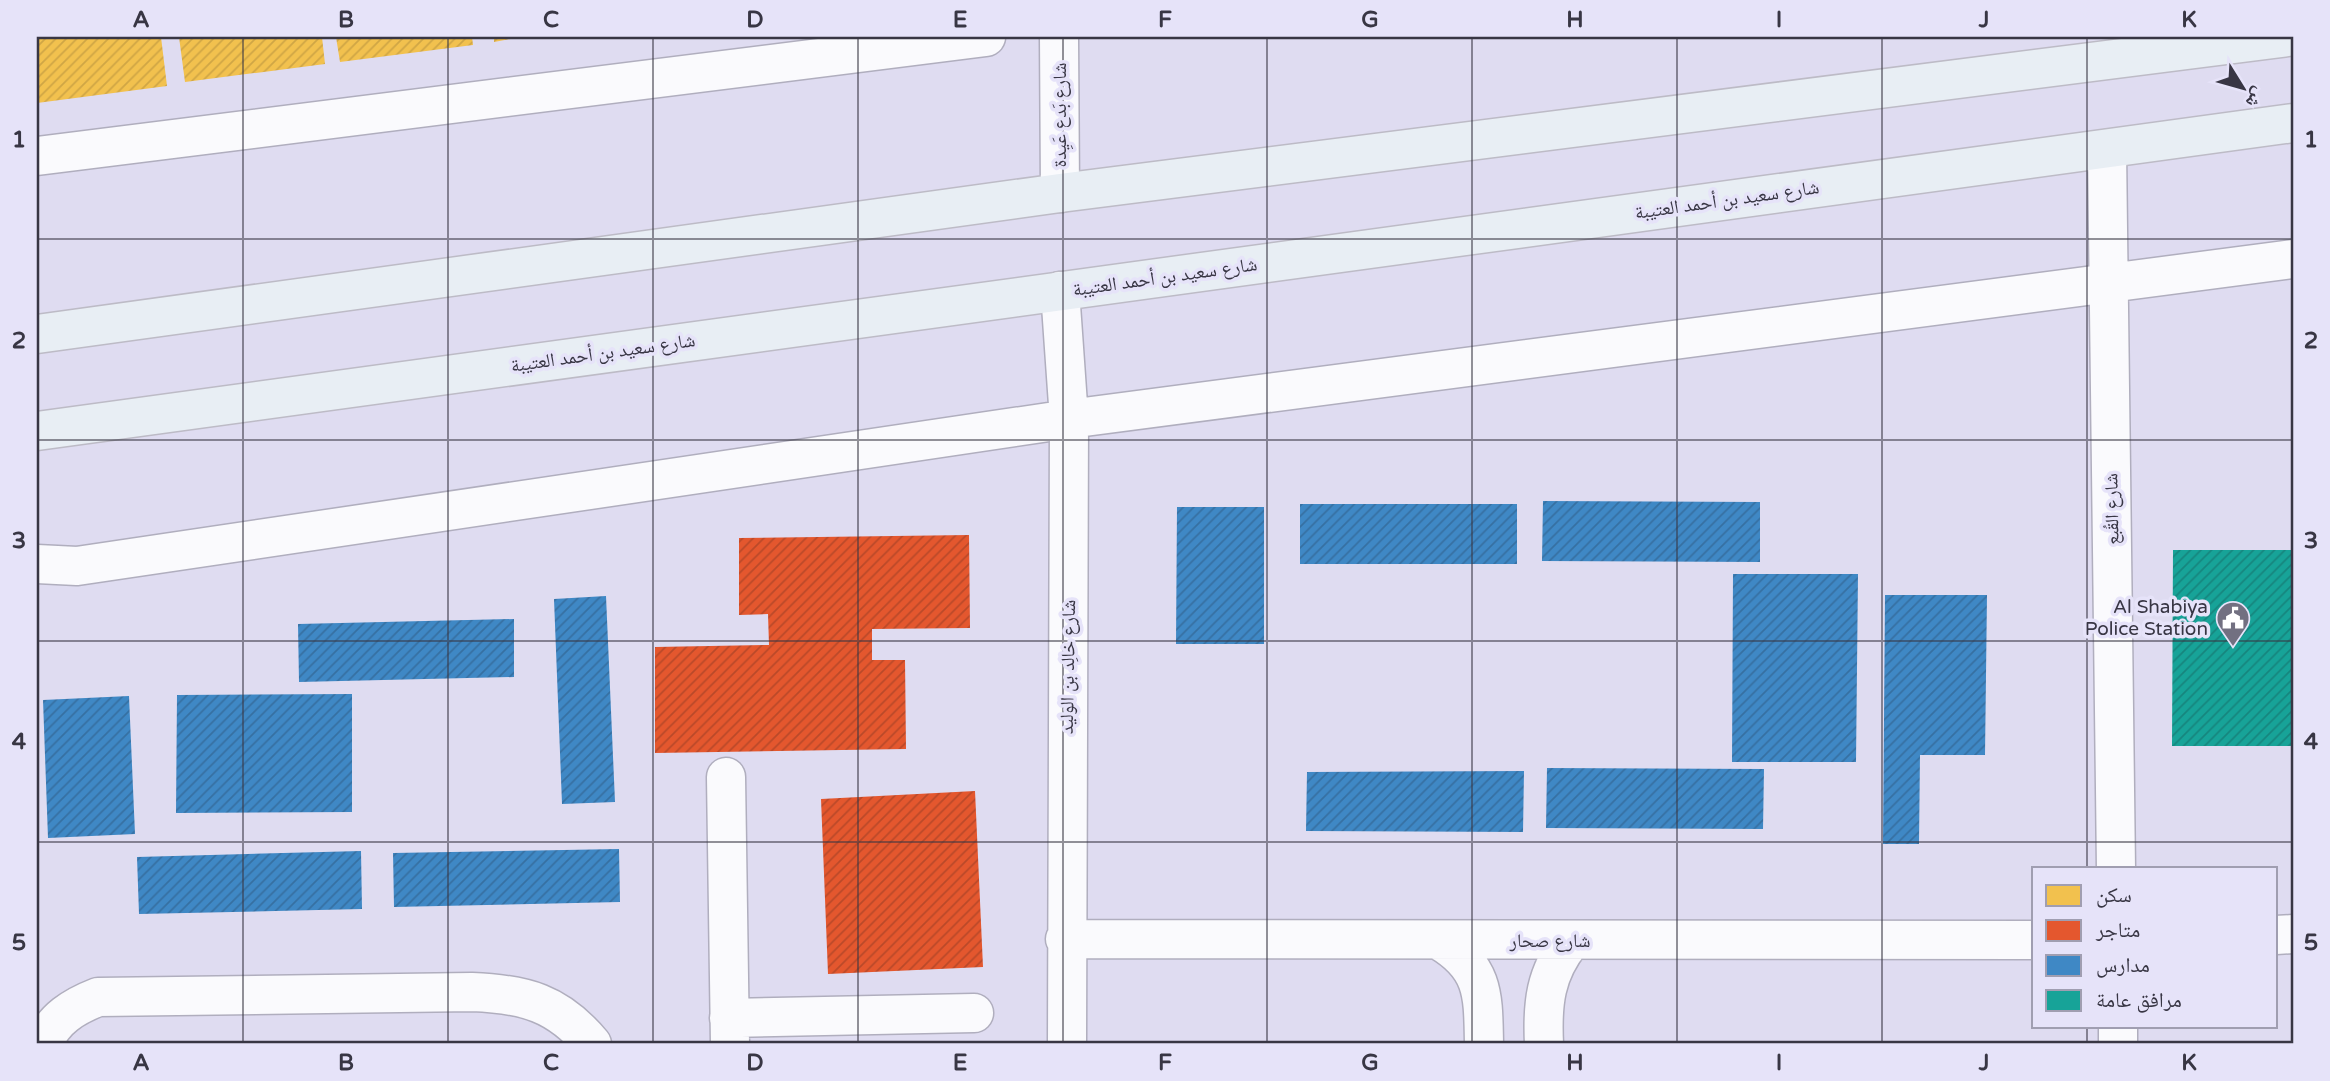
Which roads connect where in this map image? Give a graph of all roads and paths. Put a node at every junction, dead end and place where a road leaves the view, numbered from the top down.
1 (986, 37) edge
2 (1059, 37) edge
3 (2288, 37) edge
4 (2293, 122) edge
5 (2107, 149) junction
6 (37, 156) edge
7 (1060, 193) junction
8 (2293, 258) edge
9 (2106, 284) junction
10 (1059, 291) junction
11 (42, 326) edge
12 (1069, 419) junction
13 (37, 431) edge
14 (37, 564) edge
15 (726, 777) dead end
16 (2116, 867) edge
17 (1065, 939) junction
18 (2032, 940) edge
19 (1440, 941) junction
20 (1571, 941) junction
21 (974, 1013) dead end
22 (729, 1031) edge
23 (44, 1044) edge
24 (558, 1044) edge
25 (592, 1044) edge
26 (1067, 1044) edge
27 (1484, 1044) edge
28 (1544, 1044) edge

1 - 6 street
2 - 7 street, شارع بَدع عَيِدة
3 - 7 main road
4 - 5 main road, شارع سعيد بن أحمد العتيبة
5 - 9 street, شارع القُبع
5 - 10 main road, شارع سعيد بن أحمد العتيبة
7 - 11 main road
8 - 9 street
9 - 12 street
9 - 16 street, شارع القُبع
10 - 12 street, شارع خالِد بن الوليد
10 - 13 main road, شارع سعيد بن أحمد العتيبة
12 - 14 street
12 - 17 street, شارع خالِد بن الوليد
15 - 22 street
17 - 19 street, شارع صحار
17 - 26 street, شارع خالِد بن الوليد
18 - 20 street, شارع صحار
19 - 20 street, شارع صحار
19 - 27 street
20 - 28 street
21 - 22 street
23 - 25 street
24 - 25 street

